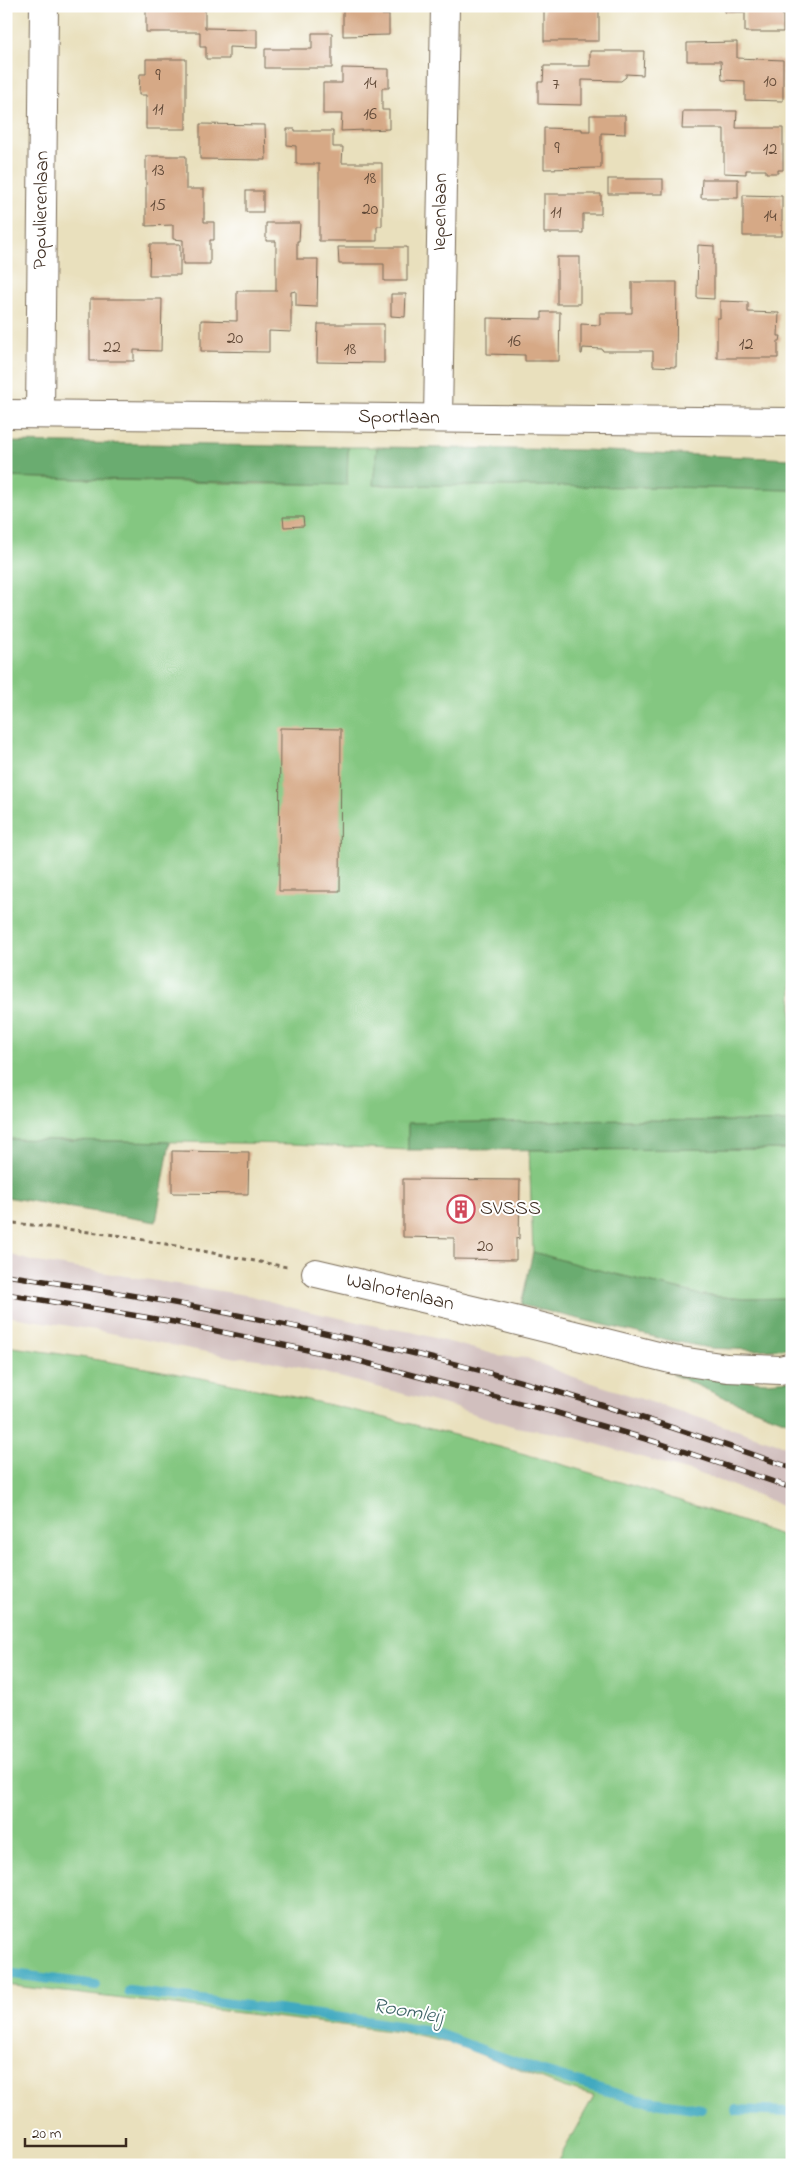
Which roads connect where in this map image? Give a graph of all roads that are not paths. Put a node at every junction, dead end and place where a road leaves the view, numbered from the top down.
1 (44, 6) edge
2 (445, 6) edge
3 (6, 414) edge
4 (40, 414) junction
5 (438, 418) junction
6 (792, 422) edge
7 (316, 1273) road end
8 (792, 1367) edge

1 - 4 street, Populierenlaan
2 - 5 street, Iepenlaan
3 - 4 street, Sportlaan
4 - 5 street, Sportlaan
5 - 6 street, Sportlaan
7 - 8 street, Walnotenlaan

